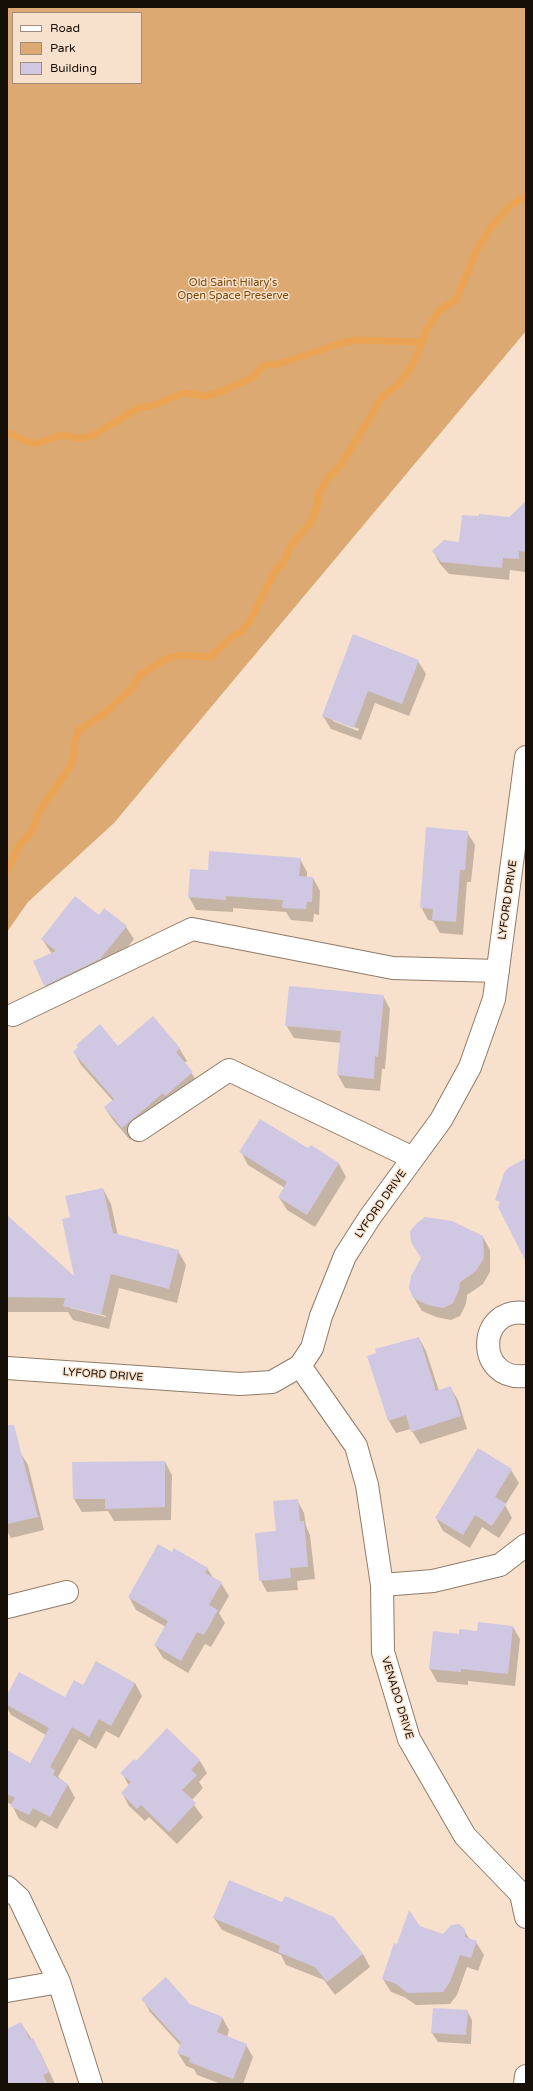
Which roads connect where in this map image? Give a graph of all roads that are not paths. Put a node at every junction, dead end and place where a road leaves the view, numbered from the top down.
1 (526, 757) edge
2 (498, 971) junction
3 (13, 1015) dead end
4 (139, 1130) dead end
5 (413, 1158) junction
6 (526, 1313) edge
7 (300, 1366) junction
8 (7, 1368) edge
9 (526, 1376) edge
10 (526, 1545) edge
11 (382, 1585) junction
12 (67, 1592) dead end
13 (7, 1607) edge
14 (7, 1886) edge
15 (523, 1895) edge
16 (526, 1917) edge
17 (59, 1982) junction
18 (7, 1990) edge
19 (526, 2076) edge
20 (91, 2084) edge
21 (525, 2084) edge

1 - 2 street, LYFORD DRIVE
2 - 3 street
2 - 5 street, LYFORD DRIVE
4 - 5 street
5 - 7 street, LYFORD DRIVE
6 - 9 street
7 - 8 street, LYFORD DRIVE
7 - 11 street, VENADO DRIVE
10 - 11 street
11 - 15 street, VENADO DRIVE
12 - 13 street
14 - 17 street
15 - 16 street, VENADO DRIVE
17 - 18 street
17 - 20 street
19 - 21 street

